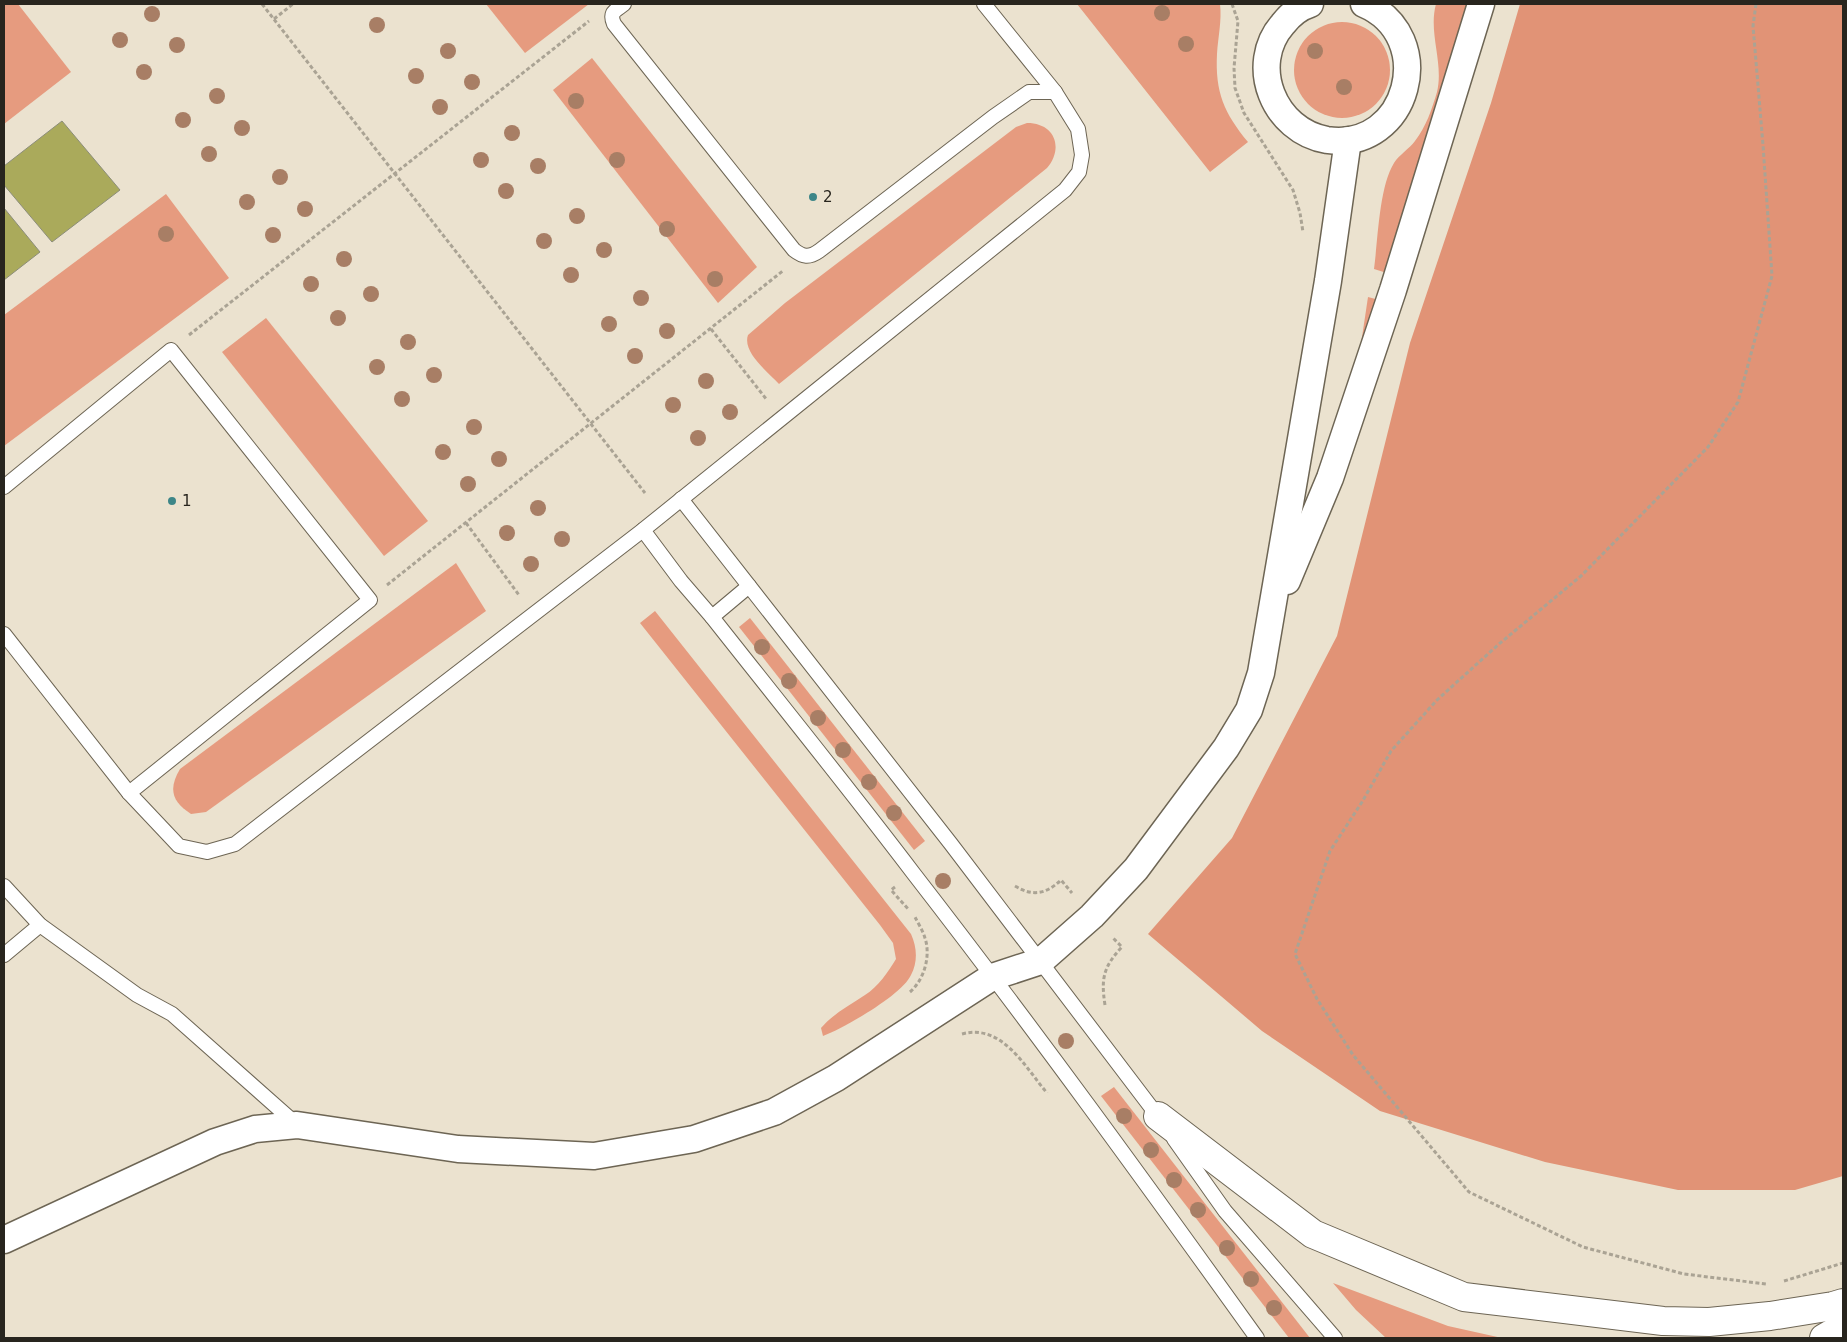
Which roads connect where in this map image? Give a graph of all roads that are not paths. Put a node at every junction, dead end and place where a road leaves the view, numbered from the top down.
1 (624, 4) edge
2 (984, 4) edge
3 (1481, 4) edge
4 (1294, 8) edge
5 (1378, 8) edge
6 (1055, 92) junction
7 (1348, 140) junction
8 (4, 487) edge
9 (681, 499) junction
10 (644, 530) junction
11 (749, 586) junction
12 (712, 617) junction
13 (1270, 622) junction
14 (4, 634) edge
15 (129, 793) junction
16 (4, 886) edge
17 (40, 925) junction
18 (4, 955) edge
19 (1041, 961) junction
20 (992, 977) junction
21 (1158, 1116) junction
22 (297, 1125) junction
23 (4, 1240) edge
24 (1843, 1303) edge
25 (1843, 1327) edge
26 (1257, 1338) edge
27 (1335, 1338) edge
28 (1824, 1338) edge

1 - 6 lane
2 - 6 lane
3 - 13 street
4 - 7 street
5 - 7 street
6 - 9 lane
7 - 13 street
8 - 15 lane
9 - 10 lane
9 - 11 lane
10 - 12 lane
10 - 15 lane
11 - 12 lane
11 - 19 lane
12 - 20 lane
13 - 19 street
14 - 15 lane
16 - 17 lane
17 - 18 lane
17 - 22 lane
19 - 20 street
19 - 21 lane
20 - 22 street
20 - 26 lane
21 - 24 street
21 - 27 lane
22 - 23 street
25 - 28 street

